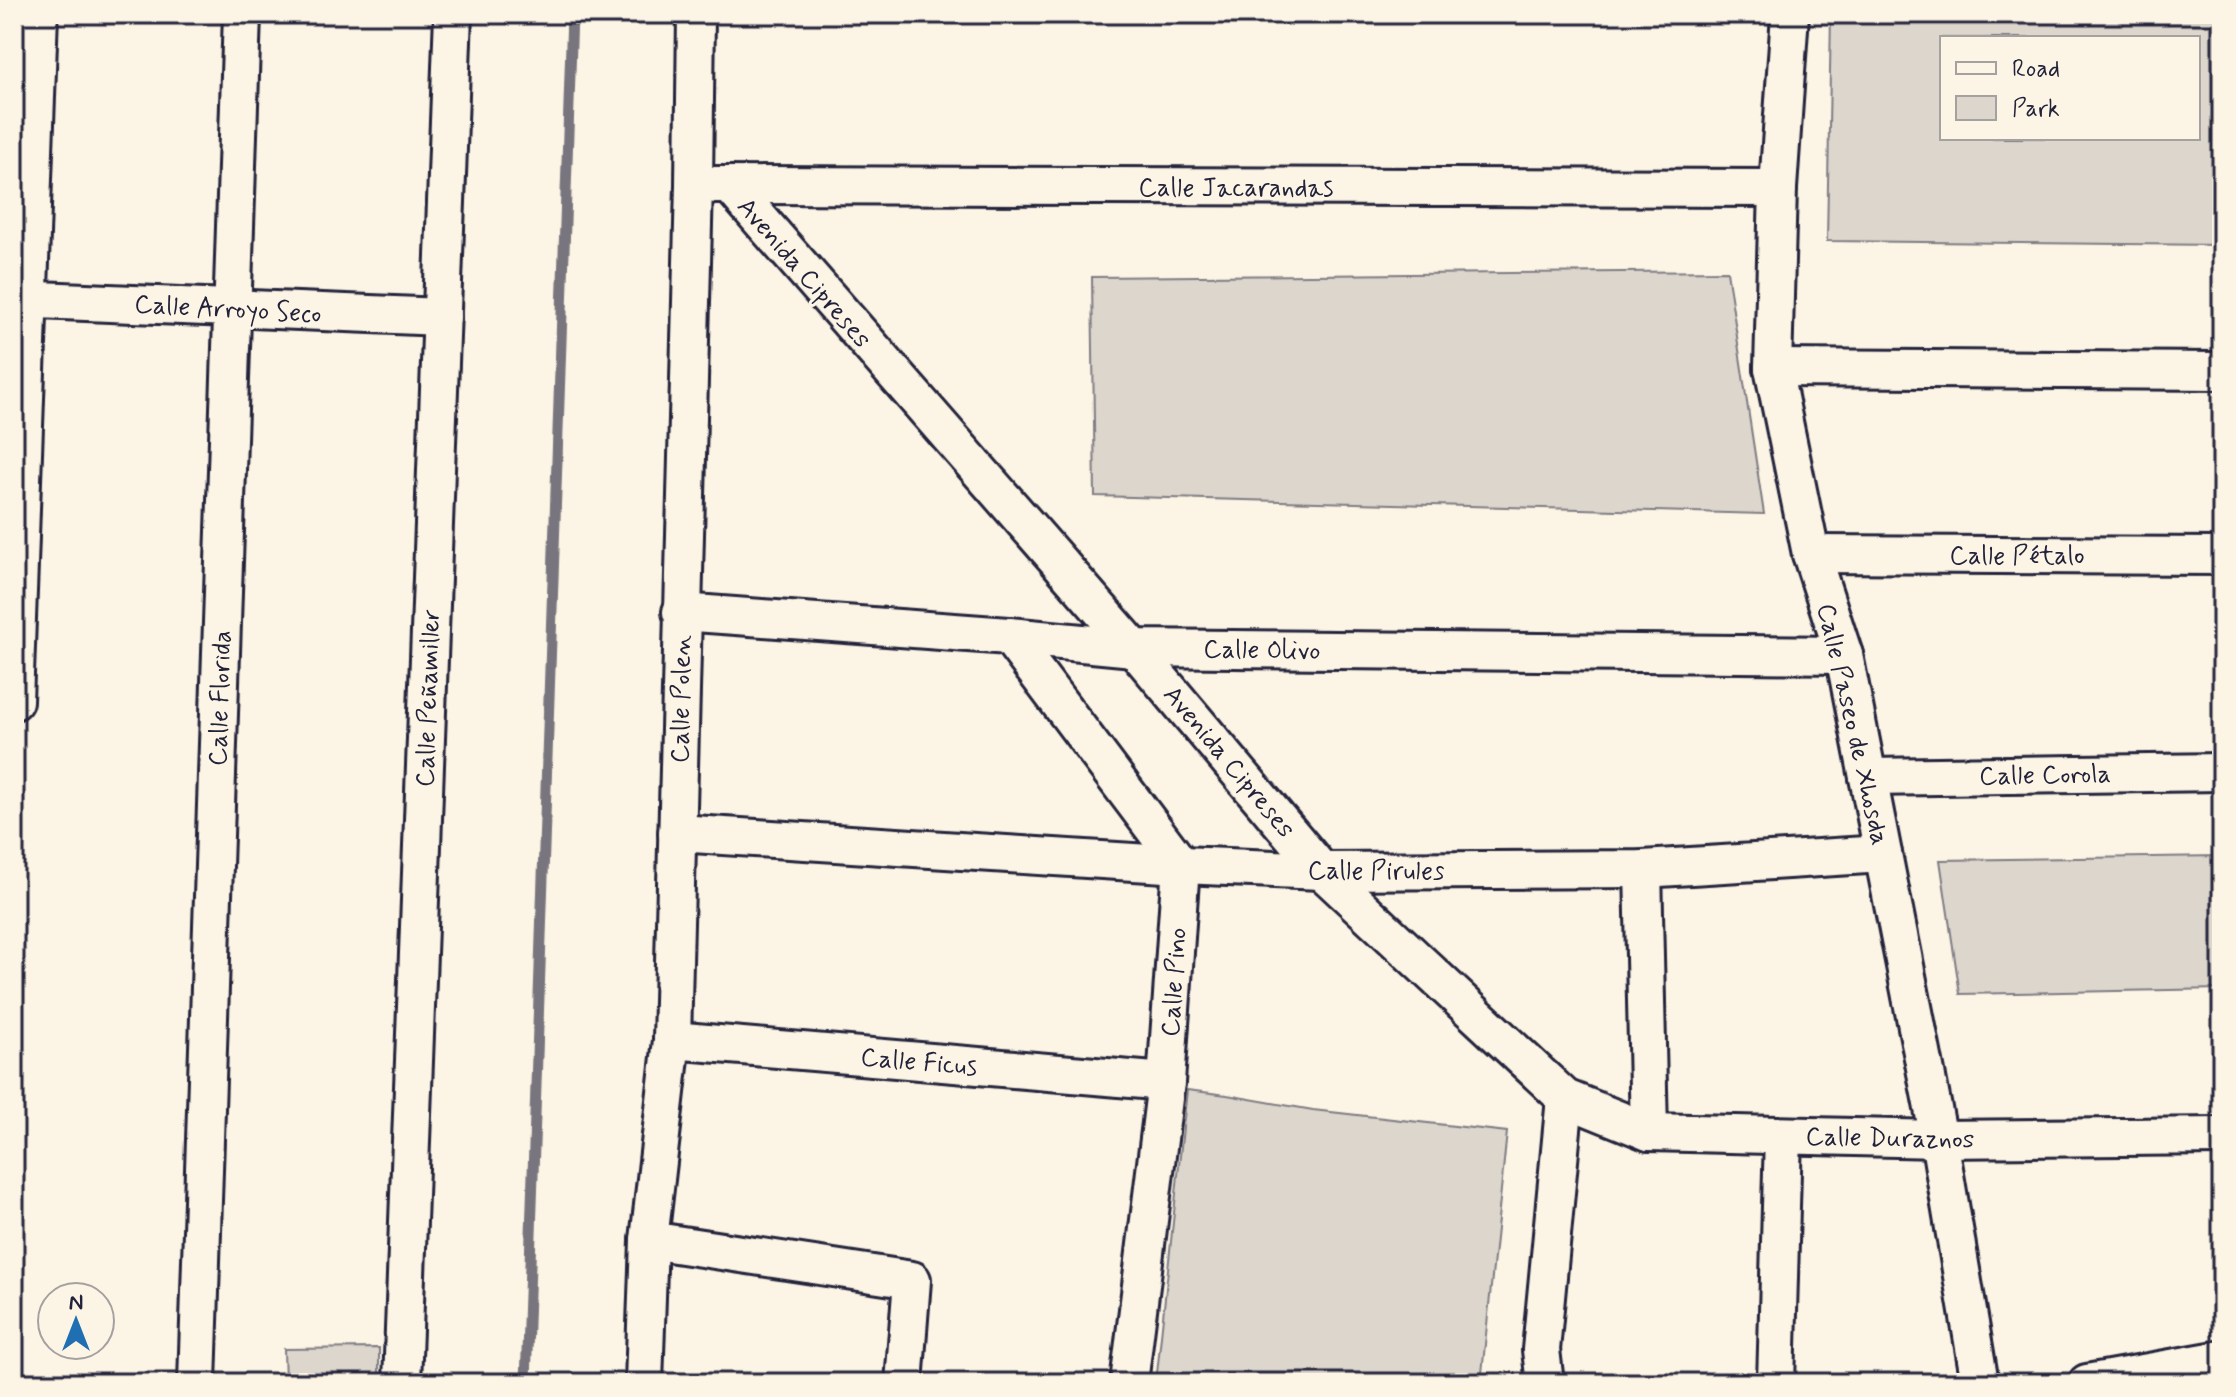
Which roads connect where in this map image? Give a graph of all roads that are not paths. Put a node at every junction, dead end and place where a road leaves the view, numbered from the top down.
1 (39, 14) edge
2 (242, 14) edge
3 (453, 14) edge
4 (696, 14) edge
5 (1790, 14) edge
6 (712, 185) junction
7 (1778, 188) junction
8 (22, 299) edge
9 (232, 309) junction
10 (442, 317) junction
11 (1773, 368) junction
12 (2222, 371) edge
13 (1811, 554) junction
14 (2222, 556) edge
15 (681, 612) junction
16 (1009, 636) junction
17 (1134, 648) junction
18 (1844, 655) junction
19 (14, 701) edge
20 (2222, 772) edge
21 (1868, 777) junction
22 (677, 833) junction
23 (1883, 854) junction
24 (1181, 865) junction
25 (1643, 869) junction
26 (1322, 871) junction
27 (672, 1040) junction
28 (1166, 1082) junction
29 (1565, 1098) junction
30 (1649, 1132) junction
31 (1783, 1136) junction
32 (2222, 1136) edge
33 (1939, 1139) junction
34 (649, 1240) junction
35 (2222, 1359) edge
36 (197, 1383) edge
37 (402, 1383) edge
38 (644, 1383) edge
39 (904, 1383) edge
40 (1129, 1383) edge
41 (1545, 1383) edge
42 (1776, 1383) edge
43 (1980, 1383) edge
44 (2087, 1383) edge

1 - 8 street
2 - 9 street, Calle Florida
3 - 10 street, Calle Peñamiller
4 - 6 street, Calle Polen
5 - 7 street, Calle Paseo de Xhosda
6 - 7 street, Calle Jacarandas
6 - 15 street, Calle Polen
6 - 17 street, Avenida Cipreses
7 - 11 street, Calle Paseo de Xhosda
8 - 9 street, Calle Arroyo Seco
8 - 19 street
9 - 10 street, Calle Arroyo Seco
9 - 36 street, Calle Florida
10 - 37 street, Calle Peñamiller
11 - 12 street
11 - 13 street, Calle Paseo de Xhosda
13 - 14 street, Calle Pétalo
13 - 18 street, Calle Paseo de Xhosda
15 - 16 street, Calle Olivo
15 - 22 street, Calle Polen
16 - 17 street, Calle Olivo
16 - 24 street
17 - 18 street, Calle Olivo
17 - 26 street, Avenida Cipreses
18 - 21 street, Calle Paseo de Xhosda
20 - 21 street, Calle Corola
21 - 23 street, Calle Paseo de Xhosda
22 - 24 street, Calle Pirules
22 - 27 street, Calle Polen
23 - 25 street, Calle Pirules
23 - 33 street, Calle Paseo de Xhosda
24 - 26 street, Calle Pirules
24 - 28 street, Calle Pino
25 - 26 street, Calle Pirules
25 - 30 street
26 - 29 street, Avenida Cipreses
27 - 28 street, Calle Ficus
27 - 34 street, Calle Polen
28 - 40 street, Calle Pino
29 - 30 street, Calle Duraznos
29 - 41 street
30 - 31 street, Calle Duraznos
31 - 33 street, Calle Duraznos
31 - 42 street
32 - 33 street, Calle Duraznos
33 - 43 street, Calle Paseo de Xhosda
34 - 38 street, Calle Polen
34 - 39 street
35 - 44 street

